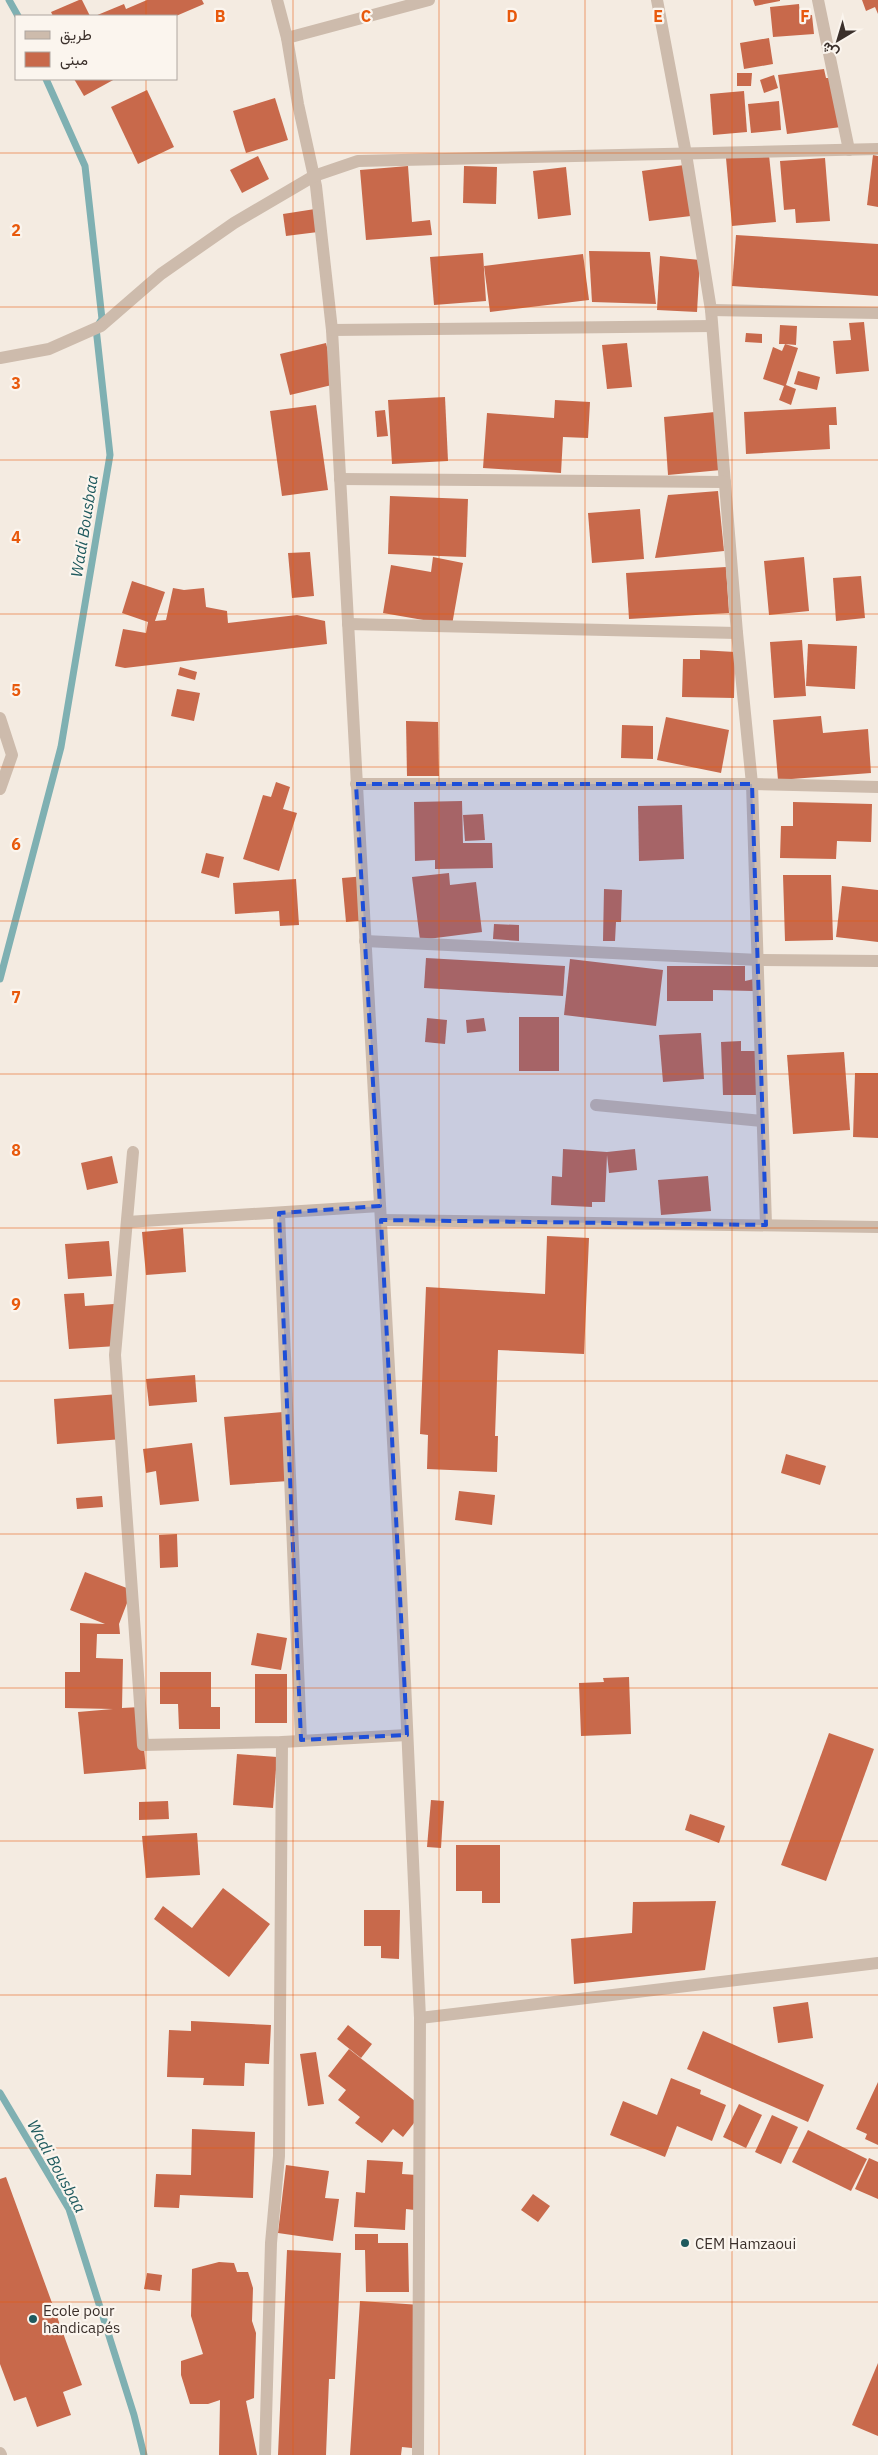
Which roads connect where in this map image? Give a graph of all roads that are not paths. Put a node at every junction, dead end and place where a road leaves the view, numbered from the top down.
1 (277, 0) edge
2 (428, 0) edge
3 (657, 0) edge
4 (818, 0) edge
5 (287, 38) junction
6 (878, 149) edge
7 (849, 150) junction
8 (686, 154) junction
9 (314, 176) junction
10 (711, 310) junction
11 (878, 313) edge
12 (712, 326) junction
13 (332, 330) junction
14 (0, 358) edge
15 (340, 480) junction
16 (725, 482) junction
17 (348, 624) junction
18 (737, 633) junction
19 (0, 718) edge
20 (356, 784) junction
21 (752, 784) junction
22 (878, 787) edge
23 (0, 789) edge
24 (365, 940) junction
25 (759, 960) junction
26 (878, 961) edge
27 (596, 1105) dead end
28 (762, 1121) junction
29 (133, 1152) dead end
30 (380, 1206) junction
31 (279, 1213) junction
32 (381, 1220) junction
33 (127, 1222) junction
34 (766, 1225) junction
35 (878, 1227) edge
36 (407, 1735) junction
37 (301, 1740) junction
38 (282, 1742) junction
39 (878, 1963) edge
40 (420, 2018) junction
41 (265, 2455) edge
42 (418, 2455) edge

1 - 5 street
2 - 5 street
3 - 8 street
4 - 7 street
5 - 9 street
6 - 7 street
7 - 8 street
8 - 9 street
8 - 10 street
9 - 13 street
9 - 14 street
10 - 11 street
10 - 12 street
12 - 13 street
12 - 16 street
13 - 15 street
15 - 16 street
15 - 17 street
16 - 18 street
17 - 18 street
17 - 20 street
18 - 21 street
19 - 23 street
20 - 21 street
20 - 24 street
21 - 22 street
21 - 25 street
24 - 25 street
24 - 30 street
25 - 26 street
25 - 28 street
27 - 28 street
28 - 34 street
29 - 33 street
30 - 31 street
30 - 32 street
31 - 33 street
31 - 37 street
32 - 34 street
32 - 36 street
33 - 38 street
34 - 35 street
36 - 37 street
36 - 40 street
37 - 38 street
38 - 41 street
39 - 40 street
40 - 42 street

